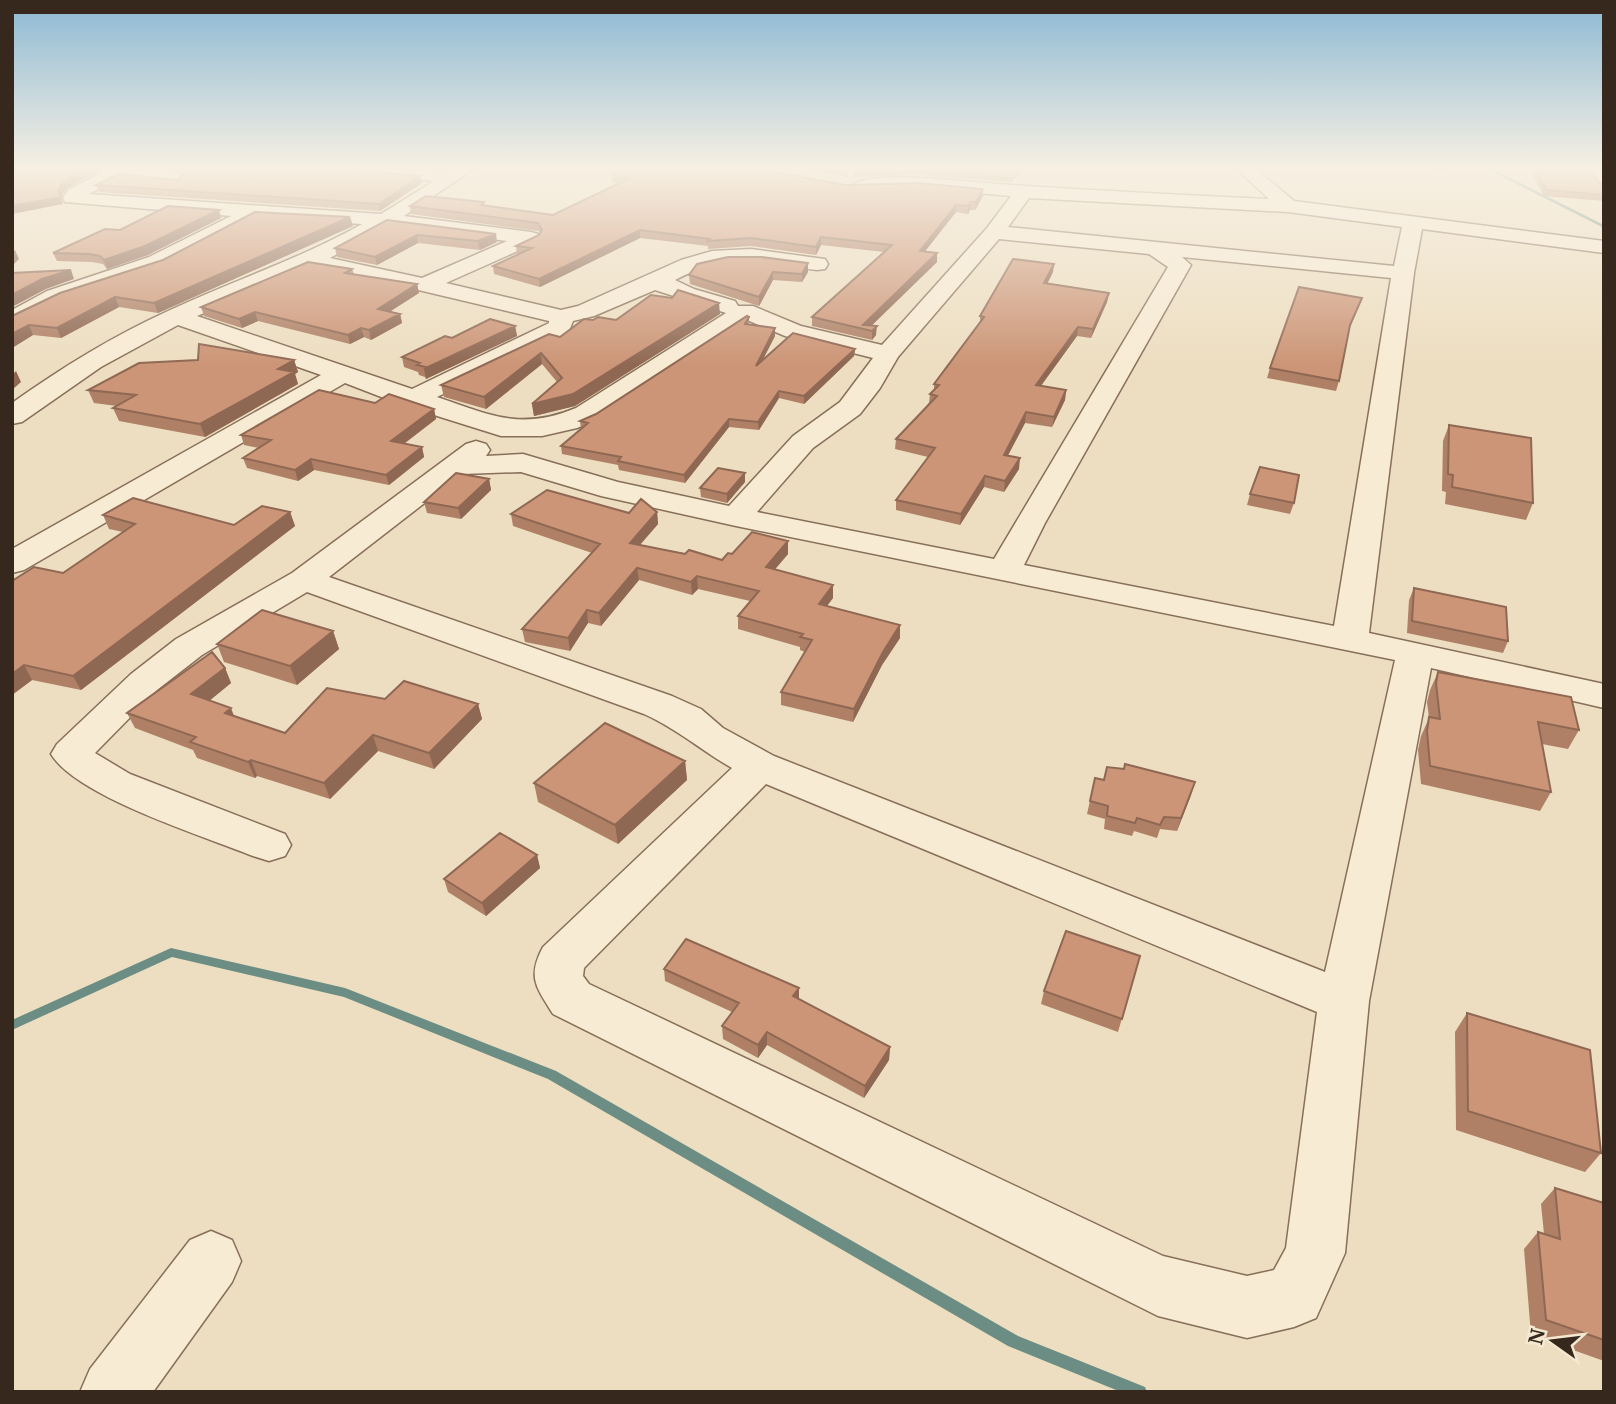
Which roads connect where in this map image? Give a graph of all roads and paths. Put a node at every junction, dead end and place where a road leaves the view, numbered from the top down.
1 (212, 234) edge
2 (359, 234) edge
3 (495, 234) edge
4 (993, 234) edge
5 (1010, 234) edge
6 (1411, 234) edge
7 (1497, 234) edge
8 (1154, 247) junction
9 (1604, 247) edge
10 (1211, 253) junction
11 (307, 261) junction
12 (817, 264) dead end
13 (1180, 265) junction
14 (68, 270) edge
15 (1403, 273) junction
16 (121, 275) junction
17 (652, 284) junction
18 (424, 285) junction
19 (745, 311) junction
20 (176, 316) junction
21 (561, 317) junction
22 (12, 319) edge
23 (888, 354) junction
24 (341, 374) junction
25 (411, 398) junction
26 (12, 416) edge
27 (498, 432) junction
28 (523, 463) junction
29 (456, 466) junction
30 (736, 517) junction
31 (12, 563) edge
32 (1005, 570) junction
33 (304, 580) junction
34 (1350, 641) junction
35 (1415, 653) junction
36 (1604, 696) edge
37 (761, 766) junction
38 (268, 845) dead end
39 (1344, 1001) junction
40 (211, 1261) dead end
41 (113, 1392) edge

1 - 16 street
2 - 11 street
3 - 18 street
4 - 23 street
5 - 8 street
6 - 15 street
7 - 9 street
8 - 10 street
8 - 13 street
10 - 13 street
10 - 15 street
11 - 18 street
11 - 20 street
12 - 17 street
13 - 32 street
14 - 16 street
15 - 34 street
16 - 22 street
17 - 19 street
17 - 21 street
18 - 21 street
19 - 23 street
19 - 27 street
20 - 24 street
20 - 26 street
21 - 25 street
23 - 30 street
24 - 25 street
24 - 31 street
25 - 27 street
27 - 28 street
27 - 29 street
28 - 29 street
28 - 30 street
29 - 33 street
30 - 32 street
32 - 34 street
33 - 37 street
33 - 38 street
34 - 35 street
35 - 36 street
35 - 39 street
37 - 39 street
37 - 39 street
40 - 41 street

